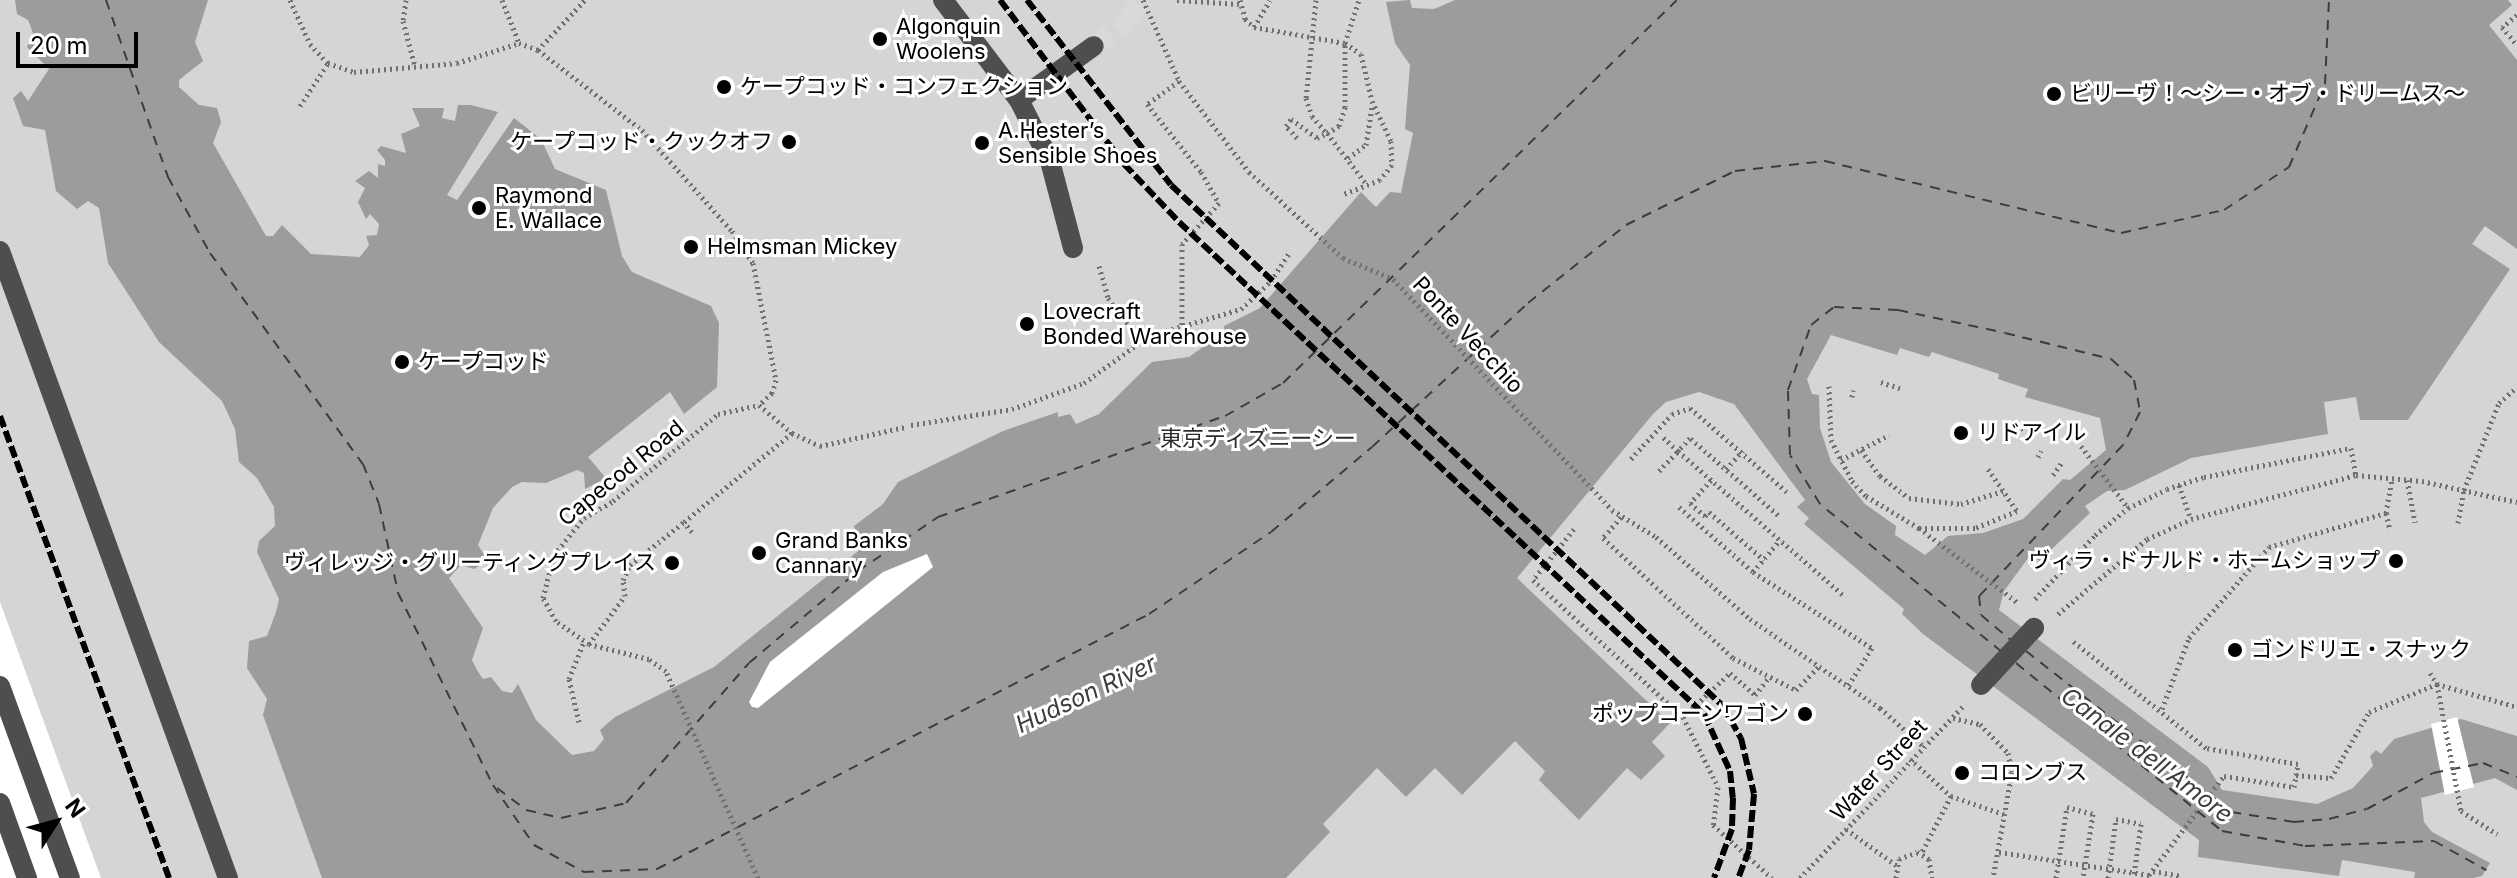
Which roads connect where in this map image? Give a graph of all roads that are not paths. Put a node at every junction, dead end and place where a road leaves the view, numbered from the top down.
1 (943, 0) edge
2 (1094, 46) tunnel mouth
3 (1019, 100) junction
4 (1073, 248) road end
5 (0, 251) edge
6 (2040, 626) road end
7 (1981, 685) road end
8 (0, 686) edge
9 (0, 803) edge
10 (27, 878) edge
11 (70, 878) edge
12 (228, 878) edge

1 - 3 street
2 - 3 street
3 - 4 street
5 - 12 street
6 - 7 street
8 - 11 street
9 - 10 street

